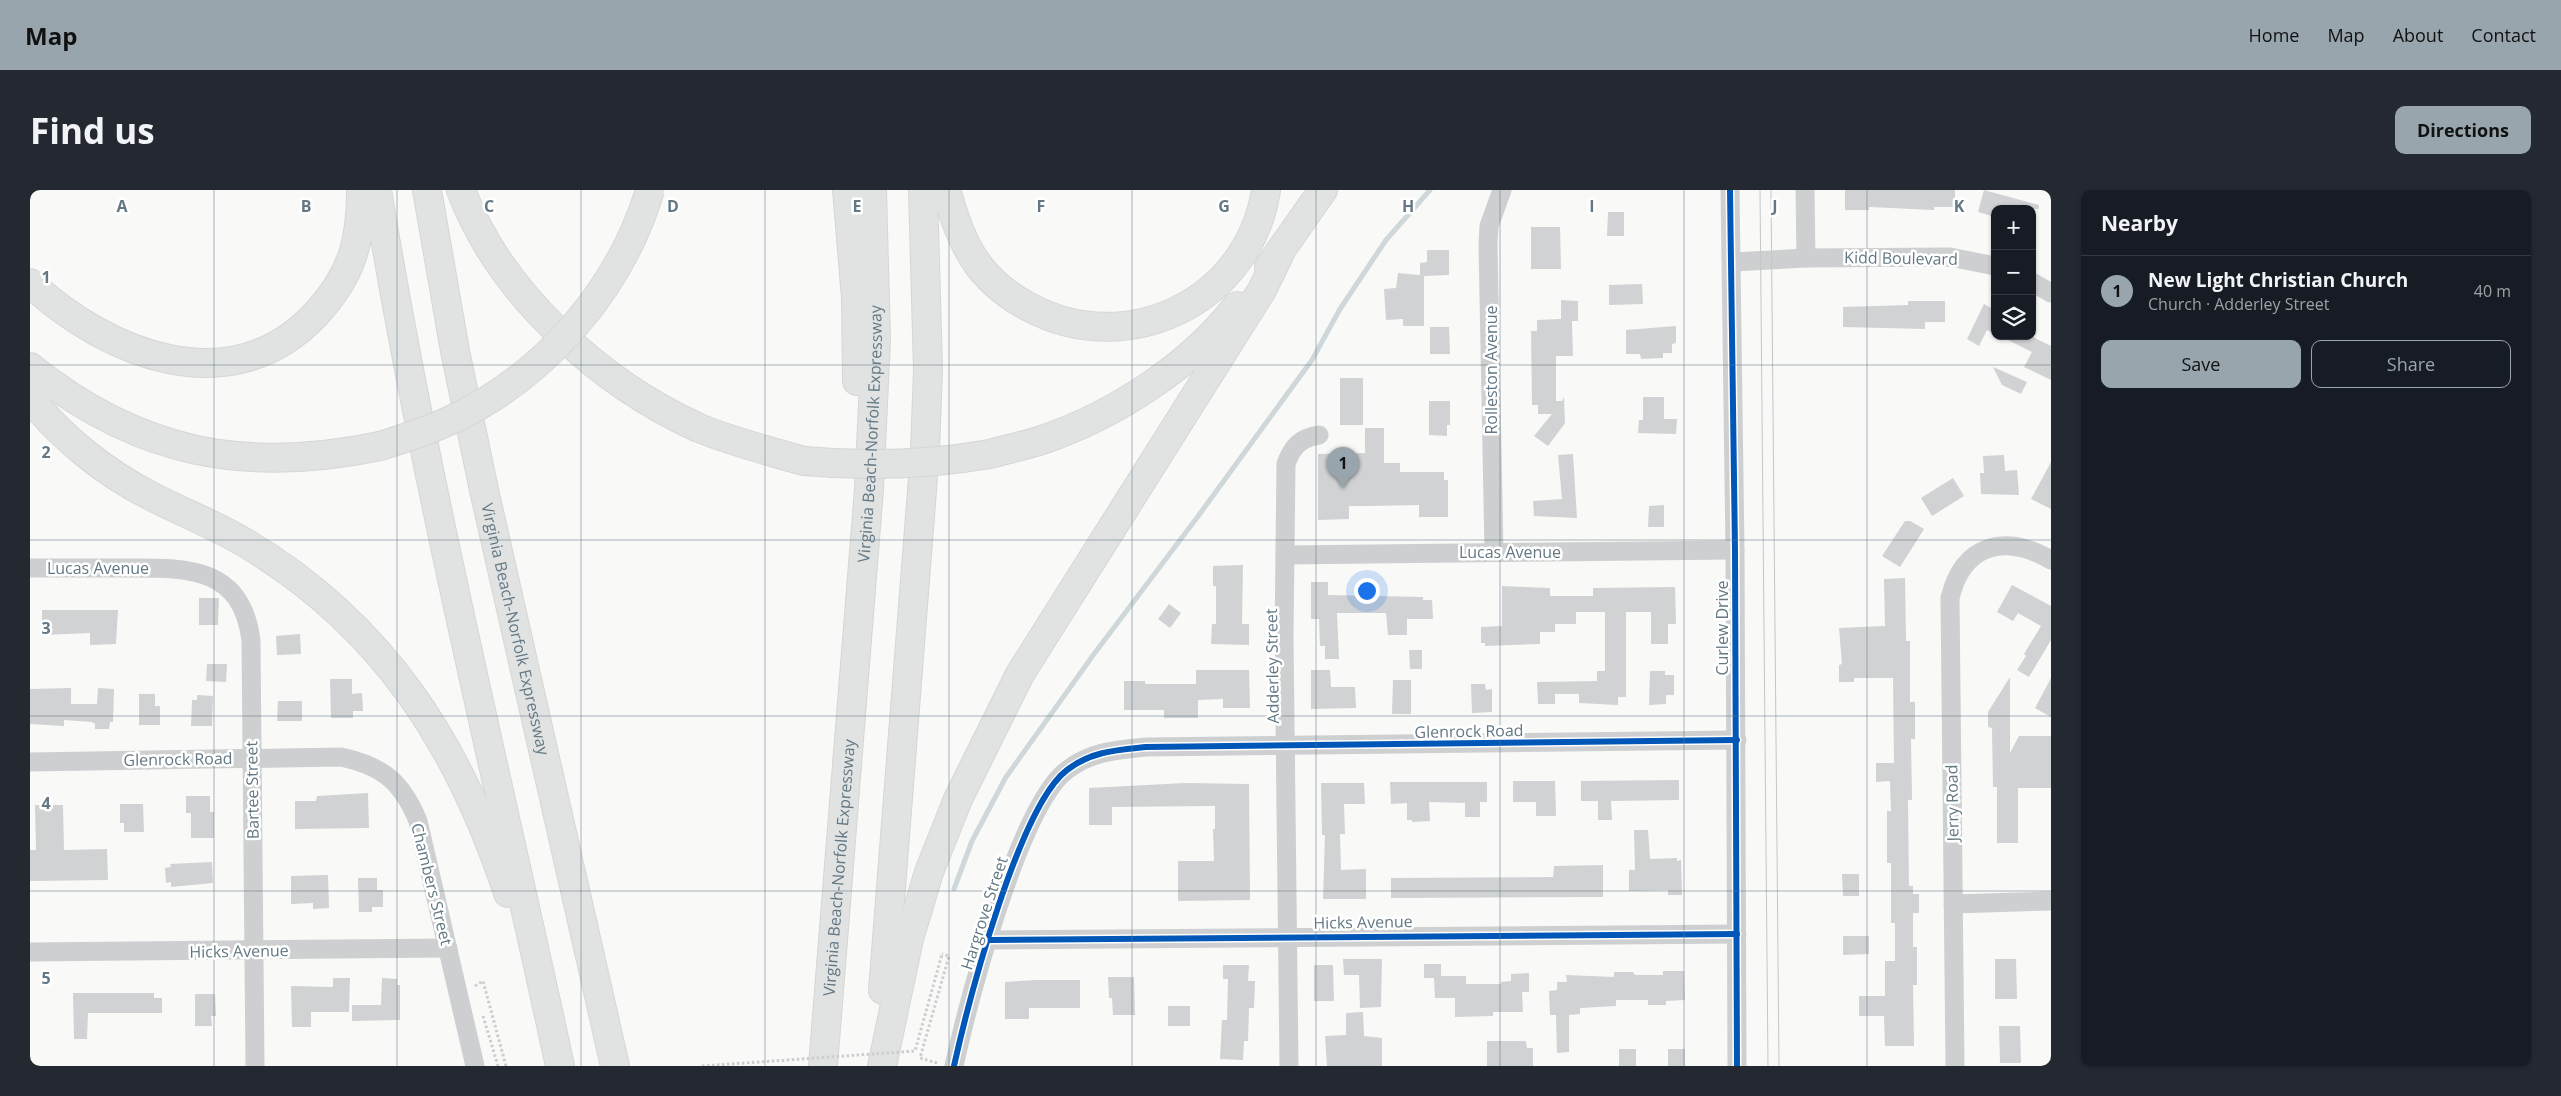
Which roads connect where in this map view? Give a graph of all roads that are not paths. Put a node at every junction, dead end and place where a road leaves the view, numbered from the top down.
1 (360, 190) edge
2 (377, 190) edge
3 (427, 190) edge
4 (461, 190) edge
5 (650, 190) edge
6 (847, 190) edge
7 (872, 190) edge
8 (923, 190) edge
9 (946, 190) edge
10 (1266, 190) edge
11 (1324, 190) edge
12 (1502, 190) edge
13 (1730, 190) edge
14 (1804, 190) edge
15 (1280, 253) junction
16 (1806, 258) junction
17 (1733, 262) junction
18 (1991, 265) edge
19 (30, 283) edge
20 (2036, 284) edge
21 (2051, 293) edge
22 (30, 367) edge
23 (30, 398) edge
24 (1319, 435) dead end
25 (1735, 550) junction
26 (1494, 552) junction
27 (863, 553) junction
28 (1285, 555) junction
29 (2051, 560) edge
30 (30, 568) edge
31 (166, 568) joint
32 (1736, 740) junction
33 (1287, 746) junction
34 (1202, 747) joint
35 (326, 757) joint
36 (251, 758) junction
37 (30, 762) edge
38 (2051, 901) edge
39 (1953, 904) junction
40 (1737, 934) junction
41 (1288, 938) junction
42 (989, 940) junction
43 (448, 948) junction
44 (254, 951) junction
45 (30, 952) edge
46 (548, 1012) junction
47 (255, 1066) edge
48 (475, 1066) edge
49 (560, 1066) edge
50 (615, 1066) edge
51 (823, 1066) edge
52 (877, 1066) edge
53 (882, 1066) edge
54 (954, 1066) edge
55 (1289, 1066) edge
56 (1737, 1066) edge
57 (1955, 1066) edge

1 - 19 highway
2 - 46 highway
3 - 50 highway, Virginia Beach-Norfolk Expressway
4 - 15 highway, bridge
5 - 22 highway, bridge
6 - 27 highway
7 - 27 highway, Virginia Beach-Norfolk Expressway
8 - 52 highway
9 - 10 highway
11 - 15 highway
12 - 26 street, Rolleston Avenue
13 - 17 street, Curlew Drive
14 - 16 street
15 - 53 highway
16 - 17 street
16 - 18 street, Kidd Boulevard
17 - 25 street, Curlew Drive
20 - 21 street
23 - 46 highway
24 - 28 street, Adderley Street
25 - 26 street, Lucas Avenue
25 - 32 street, Curlew Drive
26 - 28 street, Lucas Avenue
27 - 51 highway, Virginia Beach-Norfolk Expressway
28 - 33 street, Adderley Street
29 - 39 street, Jerry Road
30 - 31 street, Lucas Avenue
31 - 36 street, Bartee Street
32 - 33 street, Glenrock Road
32 - 40 street, Curlew Drive
33 - 34 street, Glenrock Road
33 - 41 street, Adderley Street
34 - 42 street, Hargrove Street
35 - 36 street, Glenrock Road
35 - 43 street, Chambers Street
36 - 37 street, Glenrock Road
36 - 44 street, Bartee Street
38 - 39 street
39 - 57 street, Jerry Road
40 - 41 street, Hicks Avenue
40 - 56 street, Curlew Drive
41 - 42 street, Hicks Avenue
41 - 55 street, Adderley Street
42 - 54 street, Hargrove Street
43 - 44 street, Hicks Avenue
43 - 48 street, Chambers Street
44 - 45 street, Hicks Avenue
44 - 47 street, Bartee Street
46 - 49 highway

